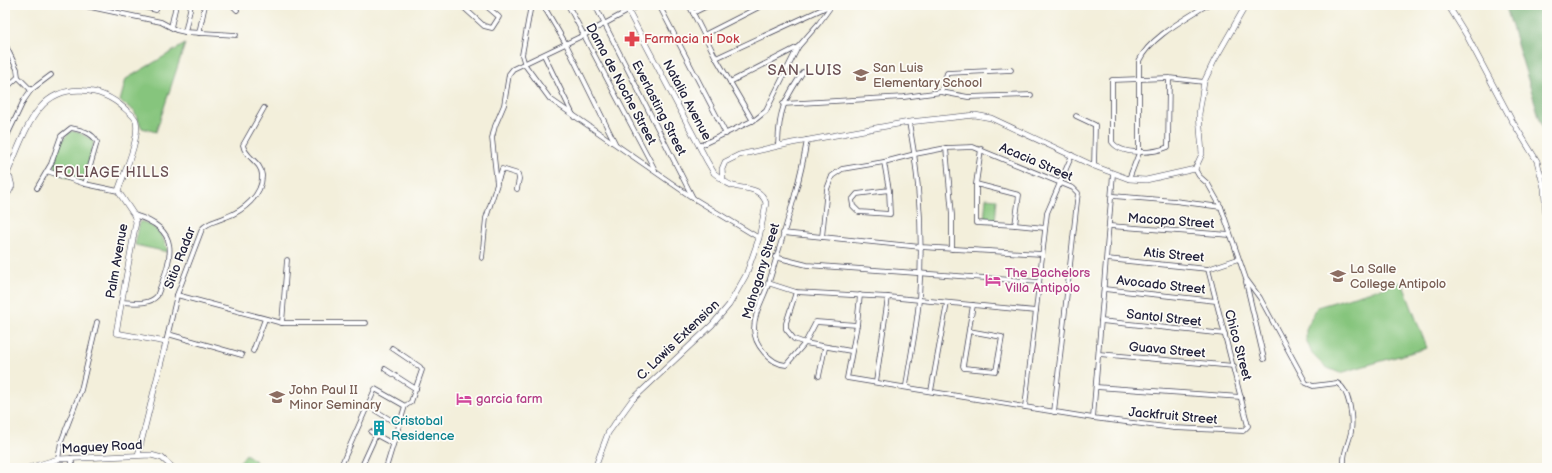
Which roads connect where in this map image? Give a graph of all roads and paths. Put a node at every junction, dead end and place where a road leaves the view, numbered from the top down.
1 (80, 5) edge
2 (137, 5) edge
3 (157, 5) edge
4 (176, 5) edge
5 (191, 5) edge
6 (205, 5) edge
7 (232, 5) edge
8 (461, 5) edge
9 (486, 5) edge
10 (531, 5) edge
11 (543, 5) edge
12 (568, 5) edge
13 (595, 5) edge
14 (625, 5) edge
15 (640, 5) edge
16 (659, 5) edge
17 (689, 5) edge
18 (709, 5) edge
19 (762, 5) edge
20 (831, 5) edge
21 (1207, 5) edge
22 (1246, 5) edge
23 (1448, 5) edge
24 (237, 10) dead end
25 (628, 11) junction
26 (693, 13) junction
27 (605, 24) junction
28 (171, 27) junction
29 (184, 32) junction
30 (199, 33) junction
31 (704, 34) junction
32 (236, 35) dead end
33 (584, 35) junction
34 (5, 44) edge
35 (566, 44) junction
36 (798, 47) junction
37 (544, 55) junction
38 (716, 58) junction
39 (525, 65) junction
40 (1011, 70) dead end
41 (803, 72) dead end
42 (51, 75) dead end
43 (18, 77) junction
44 (1139, 78) junction
45 (1169, 78) junction
46 (730, 82) junction
47 (1204, 82) junction
48 (5, 88) edge
49 (31, 90) junction
50 (941, 92) junction
51 (1032, 95) dead end
52 (782, 104) junction
53 (264, 108) dead end
54 (1076, 116) dead end
55 (574, 118) junction
56 (753, 121) junction
57 (910, 122) junction
58 (726, 134) junction
59 (5, 140) edge
60 (807, 140) junction
61 (615, 144) junction
62 (699, 146) junction
63 (778, 146) junction
64 (946, 148) junction
65 (981, 149) junction
66 (1139, 152) junction
67 (915, 154) junction
68 (1072, 155) junction
69 (884, 162) junction
70 (1094, 166) junction
71 (1195, 169) junction
72 (47, 171) junction
73 (656, 172) junction
74 (1113, 174) junction
75 (6, 176) edge
76 (1129, 179) junction
77 (723, 180) junction
78 (85, 184) junction
79 (497, 184) junction
80 (976, 184) junction
81 (1060, 184) junction
82 (37, 188) dead end
83 (517, 189) dead end
84 (889, 190) junction
85 (118, 191) junction
86 (5, 194) edge
87 (1113, 196) junction
88 (693, 198) junction
89 (1221, 207) junction
90 (134, 215) junction
91 (1015, 225) junction
92 (1110, 226) junction
93 (1046, 228) junction
94 (1547, 228) edge
95 (783, 233) junction
96 (1230, 235) junction
97 (822, 237) junction
98 (759, 238) junction
99 (921, 247) junction
100 (952, 249) junction
101 (1042, 254) junction
102 (775, 257) junction
103 (482, 258) dead end
104 (1107, 259) junction
105 (1238, 259) junction
106 (287, 260) dead end
107 (1208, 269) junction
108 (920, 273) junction
109 (1246, 279) junction
110 (1039, 282) junction
111 (768, 283) junction
112 (1104, 289) junction
113 (796, 292) junction
114 (177, 295) junction
115 (860, 295) junction
116 (888, 297) junction
117 (919, 300) junction
118 (1216, 301) junction
119 (121, 302) junction
120 (947, 303) junction
121 (973, 305) junction
122 (1036, 311) junction
123 (265, 319) junction
124 (1101, 321) junction
125 (97, 322) dead end
126 (366, 323) dead end
127 (282, 324) junction
128 (857, 325) junction
129 (969, 331) junction
130 (168, 334) junction
131 (1225, 334) junction
132 (166, 342) junction
133 (805, 343) junction
134 (392, 348) dead end
135 (825, 348) junction
136 (253, 351) dead end
137 (851, 351) junction
138 (1099, 354) junction
139 (242, 355) dead end
140 (1264, 359) dead end
141 (1234, 366) junction
142 (385, 369) dead end
143 (819, 376) dead end
144 (876, 382) junction
145 (906, 386) junction
146 (1096, 387) junction
147 (416, 389) junction
148 (931, 392) junction
149 (1241, 397) junction
150 (368, 406) junction
151 (405, 406) junction
152 (1024, 407) junction
153 (1054, 412) junction
154 (1093, 418) junction
155 (399, 425) junction
156 (1248, 426) joint
157 (371, 432) dead end
158 (376, 435) junction
159 (393, 444) junction
160 (138, 455) junction
161 (71, 458) junction
162 (58, 459) junction
163 (169, 466) edge
164 (28, 468) edge
165 (73, 468) edge
166 (340, 468) edge
167 (362, 468) edge
168 (386, 468) edge
169 (595, 468) edge
170 (1344, 468) edge

1 - 28 street
2 - 3 street
4 - 28 street
5 - 29 street
6 - 30 street
7 - 24 street
8 - 9 street
10 - 39 street
11 - 35 street
12 - 33 street, Dama de Noche Street
13 - 27 street, Everlasting Street
14 - 25 street, Natalia Avenue
15 - 25 street
16 - 58 street
17 - 26 street
18 - 26 street
19 - 31 street
20 - 36 street
20 - 38 street
21 - 44 street
22 - 47 street
23 - 94 street
25 - 27 street
25 - 62 street, Natalia Avenue
26 - 31 street
27 - 33 street
27 - 88 street, Everlasting Street
28 - 29 street
29 - 30 street
30 - 32 street
31 - 38 street
33 - 35 street
33 - 73 street, Dama de Noche Street
34 - 43 street
35 - 37 street
35 - 61 street
36 - 46 street
36 - 56 street
37 - 39 street
37 - 55 street
38 - 46 street
39 - 55 street
39 - 79 street
40 - 50 street
41 - 52 street
42 - 49 street
43 - 48 street
43 - 49 street
44 - 45 street
44 - 66 street
44 - 66 street
45 - 47 street
45 - 66 street
46 - 56 street
47 - 71 street
49 - 59 street
50 - 51 street
50 - 52 street
52 - 63 street
53 - 114 street, Sitio Radar
54 - 70 street
55 - 61 street
56 - 58 street
57 - 60 street
57 - 67 street
57 - 68 street
58 - 62 street
60 - 63 street
60 - 95 street, Mahogany Street
61 - 73 street
62 - 77 street, Natalia Avenue
63 - 77 street
64 - 65 street, Acacia Street
64 - 67 street, Acacia Street
64 - 100 street
65 - 80 street
65 - 81 street, Acacia Street
66 - 76 street
67 - 69 street, Acacia Street
67 - 99 street
68 - 70 street
68 - 81 street
69 - 84 street
69 - 97 street, Acacia Street
70 - 74 street
71 - 76 street
71 - 89 street
72 - 78 street
72 - 78 street
72 - 82 street
73 - 88 street
74 - 76 street
74 - 87 street
75 - 85 street
75 - 86 street
77 - 98 street, C. Lawis Extension
78 - 85 street
79 - 83 street
79 - 103 street
80 - 91 street
80 - 91 street
81 - 93 street
81 - 153 street, Acacia Street
84 - 84 street
85 - 90 street, Palm Avenue
87 - 89 street
87 - 92 street
88 - 98 street
89 - 96 street
90 - 119 street, Palm Avenue
90 - 119 street
91 - 93 street
92 - 96 street, Macopa Street
92 - 104 street
93 - 101 street
95 - 97 street
95 - 102 street, Mahogany Street
96 - 105 street
97 - 99 street
98 - 169 street, C. Lawis Extension
99 - 100 street
99 - 108 street
100 - 101 street
101 - 110 street
102 - 108 street
102 - 111 street, Mahogany Street
104 - 107 street, Atis Street
104 - 112 street
105 - 107 street, Atis Street
105 - 109 street
106 - 127 street
107 - 118 street, Chico Street
108 - 110 street
108 - 117 street
109 - 140 street
109 - 170 street
110 - 122 street
111 - 113 street
111 - 133 street, Mahogany Street
112 - 118 street, Avocado Street
112 - 124 street
113 - 115 street
113 - 133 street
114 - 123 street
114 - 130 street, Sitio Radar
115 - 116 street
115 - 128 street
116 - 117 street
116 - 144 street
117 - 120 street
117 - 145 street
118 - 131 street, Chico Street
119 - 132 street, Palm Avenue
120 - 121 street
120 - 148 street
121 - 122 street
121 - 129 street
122 - 152 street
123 - 127 street
123 - 136 street
124 - 131 street, Santol Street
124 - 138 street
125 - 162 street
126 - 127 street
128 - 133 street
128 - 137 street
129 - 129 street
130 - 132 street, Sitio Radar
130 - 139 street
131 - 141 street, Chico Street
132 - 160 street, Sitio Radar
133 - 135 street
134 - 147 street
135 - 137 street
135 - 143 street
137 - 144 street, Jackfruit Street
138 - 141 street, Guava Street
138 - 146 street
141 - 149 street, Chico Street
142 - 147 street
144 - 145 street, Jackfruit Street
145 - 148 street, Jackfruit Street
146 - 149 street
146 - 154 street
147 - 151 street
148 - 152 street, Jackfruit Street
149 - 156 street, Chico Street
150 - 151 street
150 - 155 street
150 - 166 street
151 - 155 street
152 - 153 street, Jackfruit Street
153 - 154 street, Jackfruit Street
154 - 156 street, Jackfruit Street
155 - 159 street
157 - 158 street
158 - 159 street
158 - 167 street
159 - 168 street
160 - 161 street, Maguey Road
160 - 163 street, Maguey Road
161 - 162 street, Maguey Road
161 - 165 street
162 - 164 street, Maguey Road

